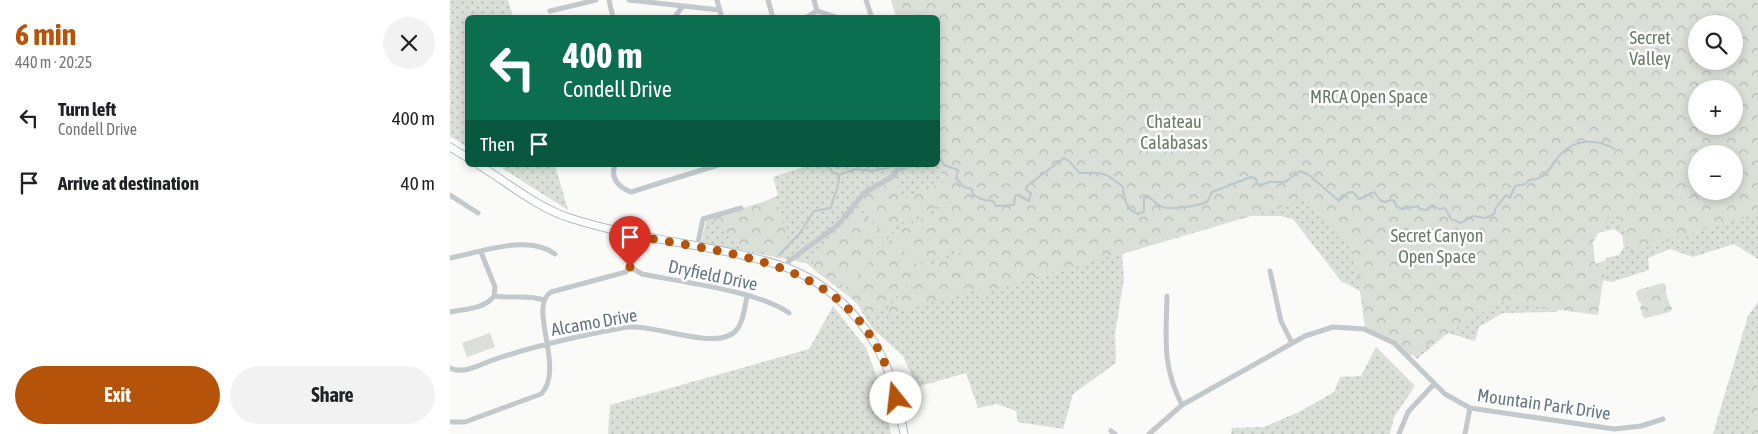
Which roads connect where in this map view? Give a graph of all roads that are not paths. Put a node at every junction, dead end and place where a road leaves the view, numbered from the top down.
1 (596, 0) edge
2 (609, 0) edge
3 (629, 0) edge
4 (717, 0) edge
5 (768, 0) edge
6 (814, 0) edge
7 (866, 0) edge
8 (682, 7) junction
9 (720, 10) junction
10 (550, 11) dead end
11 (817, 11) junction
12 (612, 15) edge
13 (676, 15) edge
14 (721, 15) edge
15 (772, 15) edge
16 (810, 15) edge
17 (830, 15) edge
18 (871, 15) edge
19 (450, 147) edge
20 (465, 156) edge
21 (482, 167) edge
22 (614, 167) edge
23 (711, 167) edge
24 (899, 167) edge
25 (450, 195) edge
26 (741, 208) dead end
27 (478, 213) dead end
28 (637, 236) junction
29 (697, 247) junction
30 (481, 252) junction
31 (556, 254) dead end
32 (450, 258) edge
33 (630, 267) junction
34 (786, 268) junction
35 (1270, 271) dead end
36 (494, 296) junction
37 (747, 296) junction
38 (1167, 296) dead end
39 (544, 300) junction
40 (450, 312) edge
41 (789, 313) dead end
42 (1292, 343) junction
43 (548, 344) junction
44 (450, 368) edge
45 (1434, 384) junction
46 (1182, 405) junction
47 (1470, 408) junction
48 (1663, 419) dead end
49 (450, 422) edge
50 (904, 434) edge
51 (1149, 434) edge
52 (1399, 434) edge
53 (1465, 434) edge

1 - 10 street
2 - 12 street
3 - 8 street
4 - 9 street
5 - 15 street
6 - 11 street
7 - 18 street
8 - 9 street
8 - 13 street
9 - 14 street
11 - 16 street
11 - 17 street
19 - 20 main road
21 - 28 main road
22 - 23 street
24 - 34 street
25 - 27 street
26 - 29 street
28 - 29 main road
28 - 33 street
29 - 34 main road
30 - 31 street
30 - 32 street
30 - 36 street
33 - 37 street, Dryfield Drive
33 - 39 street
34 - 50 main road
35 - 42 street
36 - 39 street
36 - 40 street
37 - 41 street, Dryfield Drive
37 - 43 street, Alcamo Drive
38 - 46 street
39 - 43 street
42 - 45 street, Mountain Park Drive
42 - 46 street, Mountain Park Drive
43 - 44 street, Alcamo Drive
43 - 49 street
45 - 47 street, Mountain Park Drive
45 - 52 street
46 - 51 street, Mountain Park Drive
47 - 48 street, Mountain Park Drive
47 - 53 street

